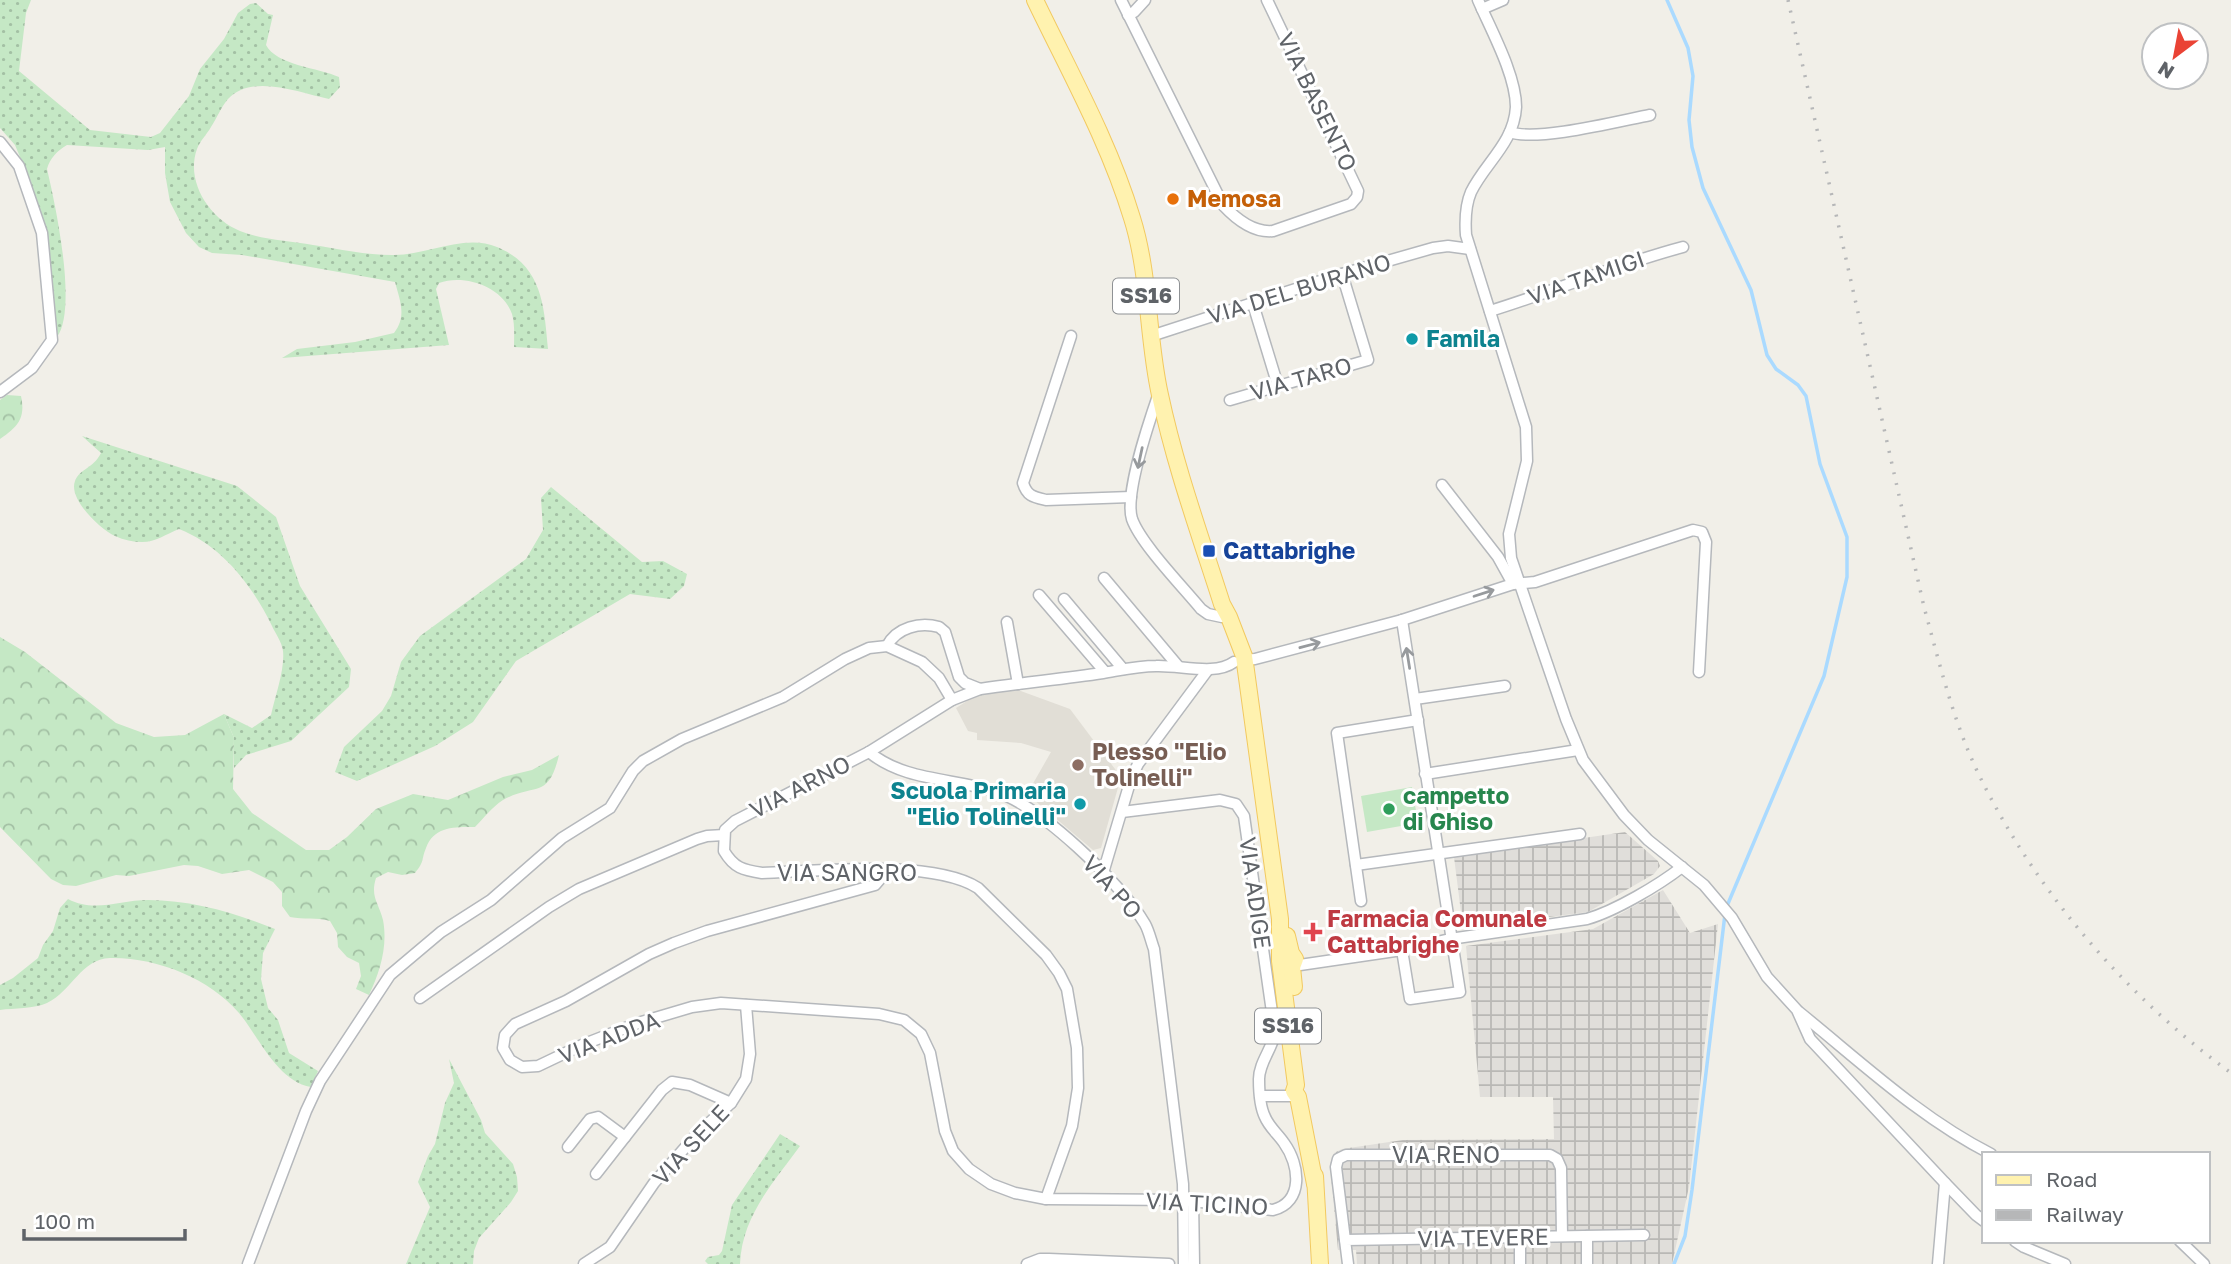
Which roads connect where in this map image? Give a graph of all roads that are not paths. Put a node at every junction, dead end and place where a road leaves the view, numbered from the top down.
1 (1035, 0) edge
2 (1121, 0) edge
3 (1145, 0) edge
4 (1268, 0) edge
5 (1503, 0) edge
6 (1480, 4) edge
7 (1128, 15) junction
8 (1650, 115) dead end
9 (1510, 132) junction
10 (0, 142) edge
11 (1466, 235) junction
12 (1448, 246) junction
13 (1684, 247) dead end
14 (1470, 249) junction
15 (1342, 274) junction
16 (1253, 304) junction
17 (1490, 311) junction
18 (1151, 335) junction
19 (1071, 336) dead end
20 (1278, 386) junction
21 (0, 392) edge
22 (1159, 393) junction
23 (1230, 400) dead end
24 (1442, 485) dead end
25 (1131, 498) junction
26 (1104, 578) dead end
27 (1516, 584) junction
28 (1039, 595) dead end
29 (1064, 599) dead end
30 (1222, 610) junction
31 (1402, 620) junction
32 (1007, 622) dead end
33 (887, 646) junction
34 (1237, 659) junction
35 (1178, 666) junction
36 (1123, 669) junction
37 (1210, 670) junction
38 (1105, 672) junction
39 (1699, 672) dead end
40 (1018, 684) junction
41 (1505, 686) dead end
42 (981, 689) junction
43 (1415, 699) junction
44 (952, 700) junction
45 (1418, 720) junction
46 (1578, 750) junction
47 (869, 752) junction
48 (1425, 774) junction
49 (1122, 812) junction
50 (1580, 834) dead end
51 (724, 835) junction
52 (1437, 854) junction
53 (1356, 864) junction
54 (1682, 867) junction
55 (885, 869) junction
56 (1103, 873) junction
57 (1361, 901) dead end
58 (1450, 939) junction
59 (1402, 950) junction
60 (1289, 961) junction
61 (420, 998) dead end
62 (746, 1005) junction
63 (1797, 1010) junction
64 (1300, 1091) junction
65 (1261, 1096) junction
66 (731, 1103) junction
67 (625, 1138) junction
68 (568, 1147) dead end
69 (1987, 1152) edge
70 (596, 1174) dead end
71 (1945, 1183) junction
72 (1046, 1199) junction
73 (1188, 1200) junction
74 (1982, 1220) edge
75 (1644, 1235) dead end
76 (1562, 1236) junction
77 (1587, 1236) junction
78 (1520, 1237) junction
79 (1345, 1240) junction
80 (2019, 1243) edge
81 (2181, 1243) edge
82 (1050, 1261) edge
83 (1105, 1263) edge
84 (248, 1264) edge
85 (584, 1264) edge
86 (1027, 1264) edge
87 (1160, 1264) edge
88 (1169, 1264) edge
89 (1184, 1264) edge
90 (1194, 1264) edge
91 (1320, 1264) edge
92 (1348, 1264) edge
93 (1521, 1264) edge
94 (1587, 1264) edge
95 (1938, 1264) edge
96 (2064, 1264) edge
97 (2204, 1264) edge

1 - 18 main road, SS16
2 - 7 street
3 - 7 street
4 - 7 street, VIA BASENTO
5 - 6 street
6 - 9 street
8 - 9 street
9 - 11 street
10 - 21 street
11 - 12 street
11 - 14 street
12 - 14 street
12 - 15 street, VIA DEL BURANO
13 - 17 street, VIA TAMIGI
14 - 17 street
15 - 16 street, VIA DEL BURANO
15 - 20 street, VIA TARO
16 - 18 street, VIA DEL BURANO
16 - 20 street
17 - 27 street
18 - 22 main road, SS16
19 - 25 street
20 - 23 street, VIA TARO
22 -> 25 street
22 - 30 main road, SS16
24 - 27 street
25 - 30 street
26 - 35 street
31 -> 27 street
27 - 39 street
27 - 46 street
28 - 38 street
29 - 36 street
30 - 34 main road, SS16
34 -> 31 street
43 -> 31 street
32 - 40 street
33 - 42 street
33 - 44 street
33 - 84 street
34 - 37 street
34 - 60 main road, SS16
35 - 36 street, VIA ARNO
35 - 37 street, VIA ARNO
36 - 38 street, VIA ARNO
37 - 49 street
38 - 40 street, VIA ARNO
40 - 42 street, VIA ARNO
41 - 43 street
42 - 44 street, VIA ARNO
43 - 45 street
44 - 47 street, VIA ARNO
45 - 48 street
45 - 53 street
46 - 48 street
46 - 54 street
47 - 51 street, VIA ARNO
47 - 56 street, VIA PO
48 - 52 street
49 - 56 street
49 - 65 street, VIA ADIGE
50 - 52 street
51 - 55 street, VIA SANGRO
51 - 61 street, VIA ARNO
52 - 53 street
52 - 58 street
53 - 57 street
54 - 58 street
54 - 63 street
55 - 62 street, VIA ADDA
55 - 72 street, VIA SANGRO
56 - 73 street, VIA PO
58 - 59 street
58 - 59 street
59 - 60 street
60 - 64 main road, SS16
62 - 66 street, VIA SELE
62 - 72 street, VIA ADDA
63 - 69 street
63 - 71 street
64 - 65 street
64 - 91 main road, SS16
65 - 73 street, VIA TICINO
66 - 67 street
66 - 85 street, VIA SELE
67 - 68 street
67 - 70 street
71 - 74 street
71 - 95 street
72 - 73 street, VIA TICINO
73 - 89 street
73 - 90 street
75 - 77 street, VIA TEVERE
76 - 77 street, VIA TEVERE
76 - 78 street, VIA TEVERE
76 - 79 street, VIA RENO
77 - 94 street
78 - 79 street, VIA TEVERE
78 - 93 street
79 - 92 street
80 - 96 street
81 - 97 street
82 - 83 street
82 - 86 street
83 - 87 street
87 - 88 street

